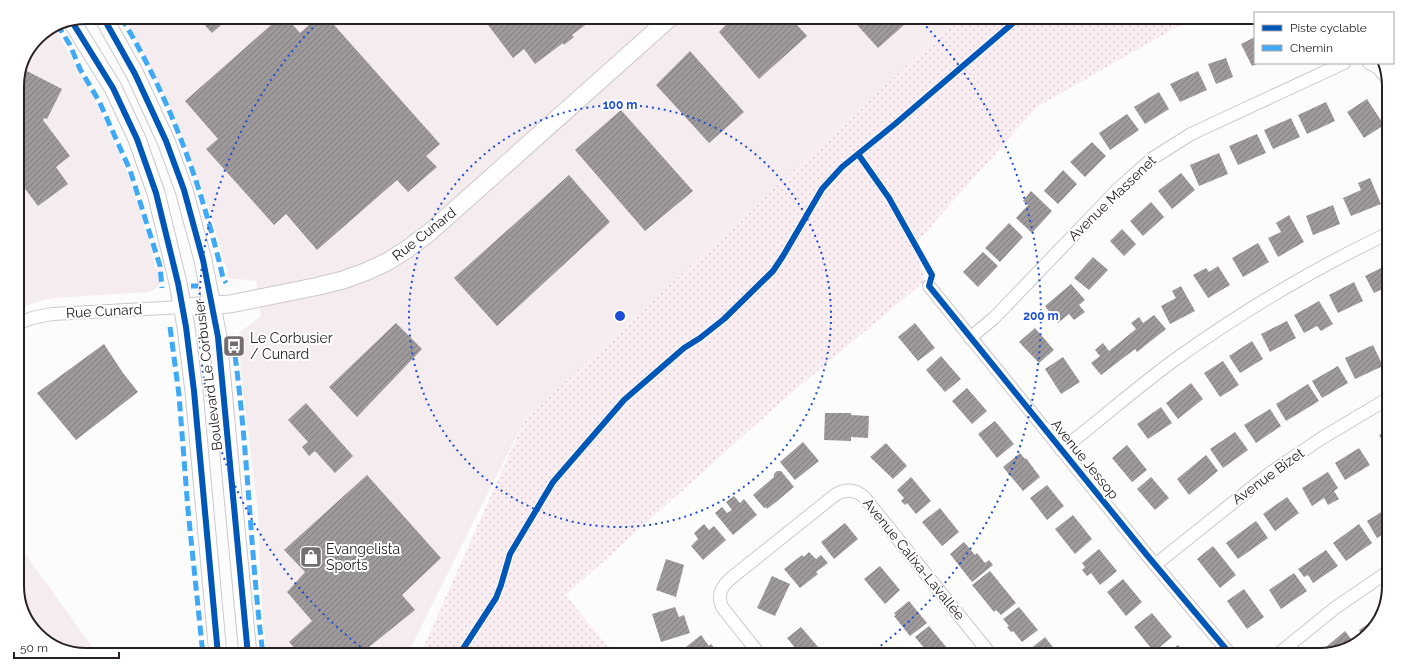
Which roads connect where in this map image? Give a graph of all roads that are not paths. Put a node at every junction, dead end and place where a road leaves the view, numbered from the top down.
1 (107, 24) edge
2 (663, 24) edge
3 (74, 26) edge
4 (1342, 64) edge
5 (1371, 64) edge
6 (1380, 70) edge
7 (1382, 236) edge
8 (929, 286) dead end
9 (213, 305) junction
10 (183, 307) junction
11 (24, 321) edge
12 (970, 338) junction
13 (1382, 402) edge
14 (1062, 450) junction
15 (1155, 565) junction
16 (1382, 576) edge
17 (217, 648) edge
18 (247, 648) edge
19 (754, 648) edge
20 (986, 648) edge
21 (1225, 648) edge
22 (1286, 648) edge

1 - 9 street, Boulevard Le Corbusier
2 - 9 street, Rue Cunard
3 - 10 street, Boulevard Le Corbusier
4 - 12 street, Avenue Massenet
5 - 6 street
7 - 14 street
8 - 12 street, Avenue Jessop
9 - 10 street, Rue Cunard
9 - 18 street, Boulevard Le Corbusier
10 - 11 street, Rue Cunard
10 - 17 street, Boulevard Le Corbusier
12 - 14 street, Avenue Jessop
13 - 15 street, Avenue Bizet
14 - 15 street, Avenue Jessop
15 - 21 street, Avenue Jessop
16 - 22 street
19 - 20 street, Avenue Calixa-Lavallée

